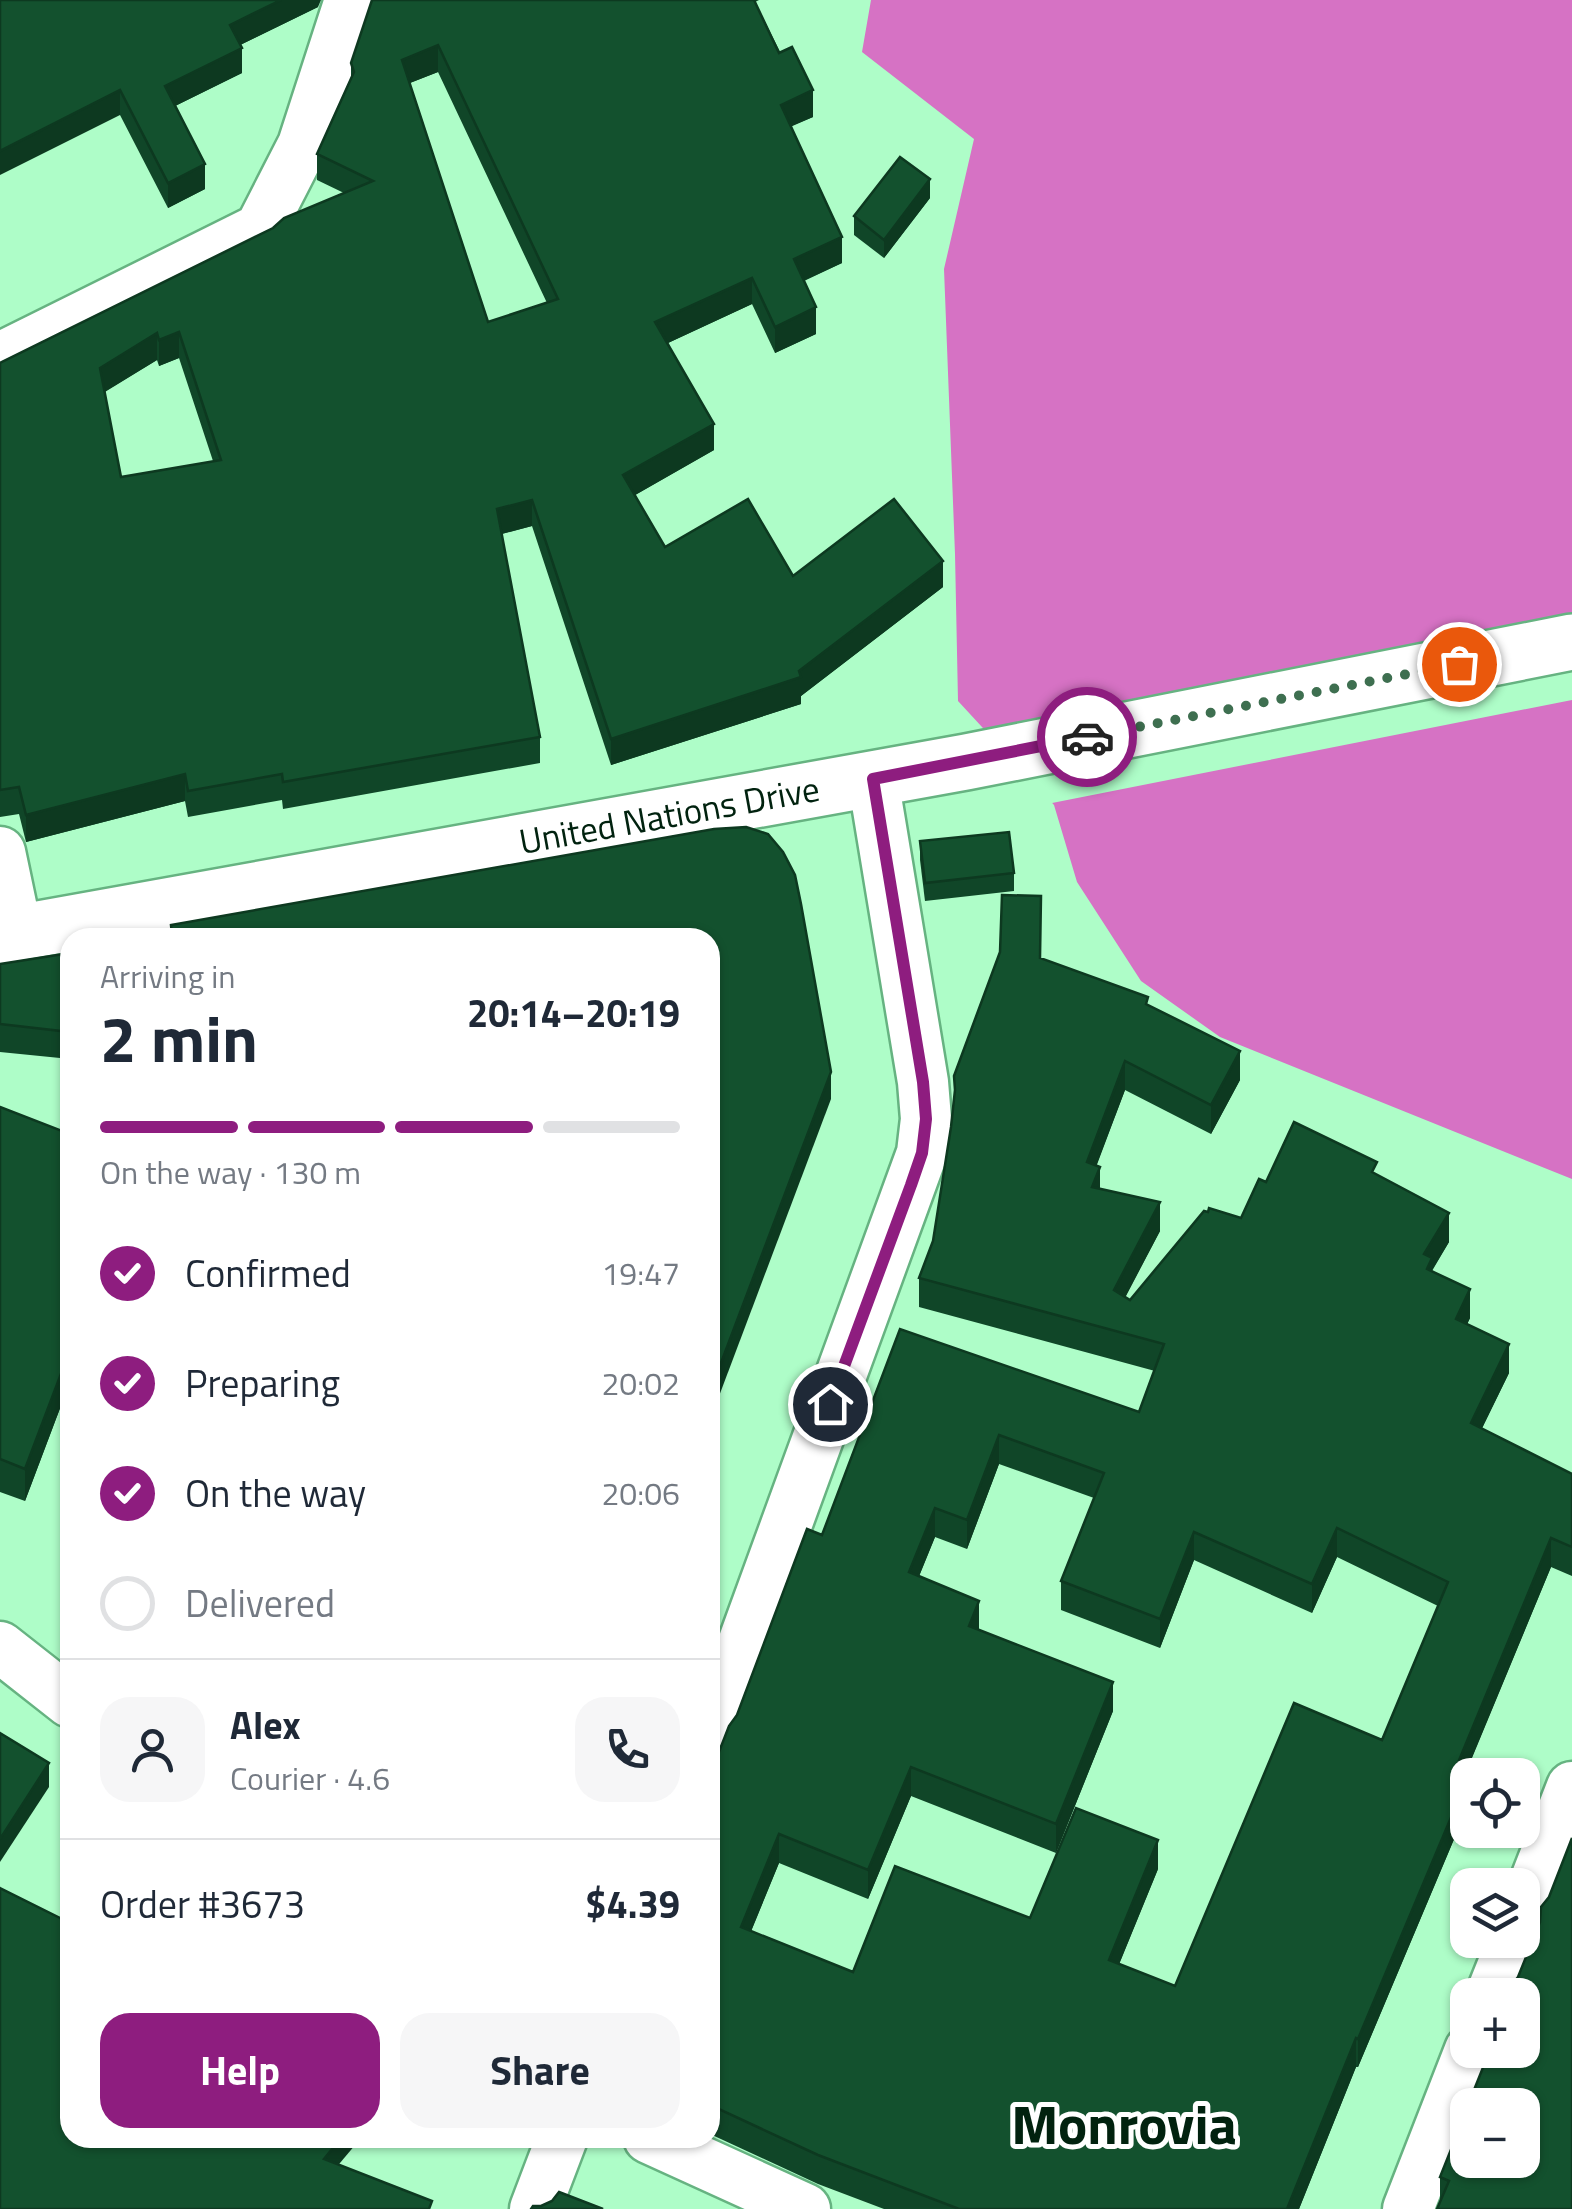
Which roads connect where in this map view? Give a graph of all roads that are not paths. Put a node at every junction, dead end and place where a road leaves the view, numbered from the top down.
1 (350, 0) edge
2 (0, 358) edge
3 (1572, 642) edge
4 (873, 779) junction
5 (0, 852) edge
6 (8, 934) edge
7 (0, 1647) edge
8 (60, 1694) edge
9 (720, 1707) edge
10 (1572, 1787) edge
11 (1540, 1869) edge
12 (1463, 2068) edge
13 (558, 2148) edge
14 (671, 2148) edge
15 (536, 2209) edge
16 (804, 2209) edge
17 (1408, 2209) edge

1 - 2 street
3 - 4 main road, United Nations Drive
4 - 6 main road, United Nations Drive
4 - 9 street
5 - 6 street
7 - 8 street
10 - 11 street
12 - 17 street
13 - 15 street
14 - 16 street

